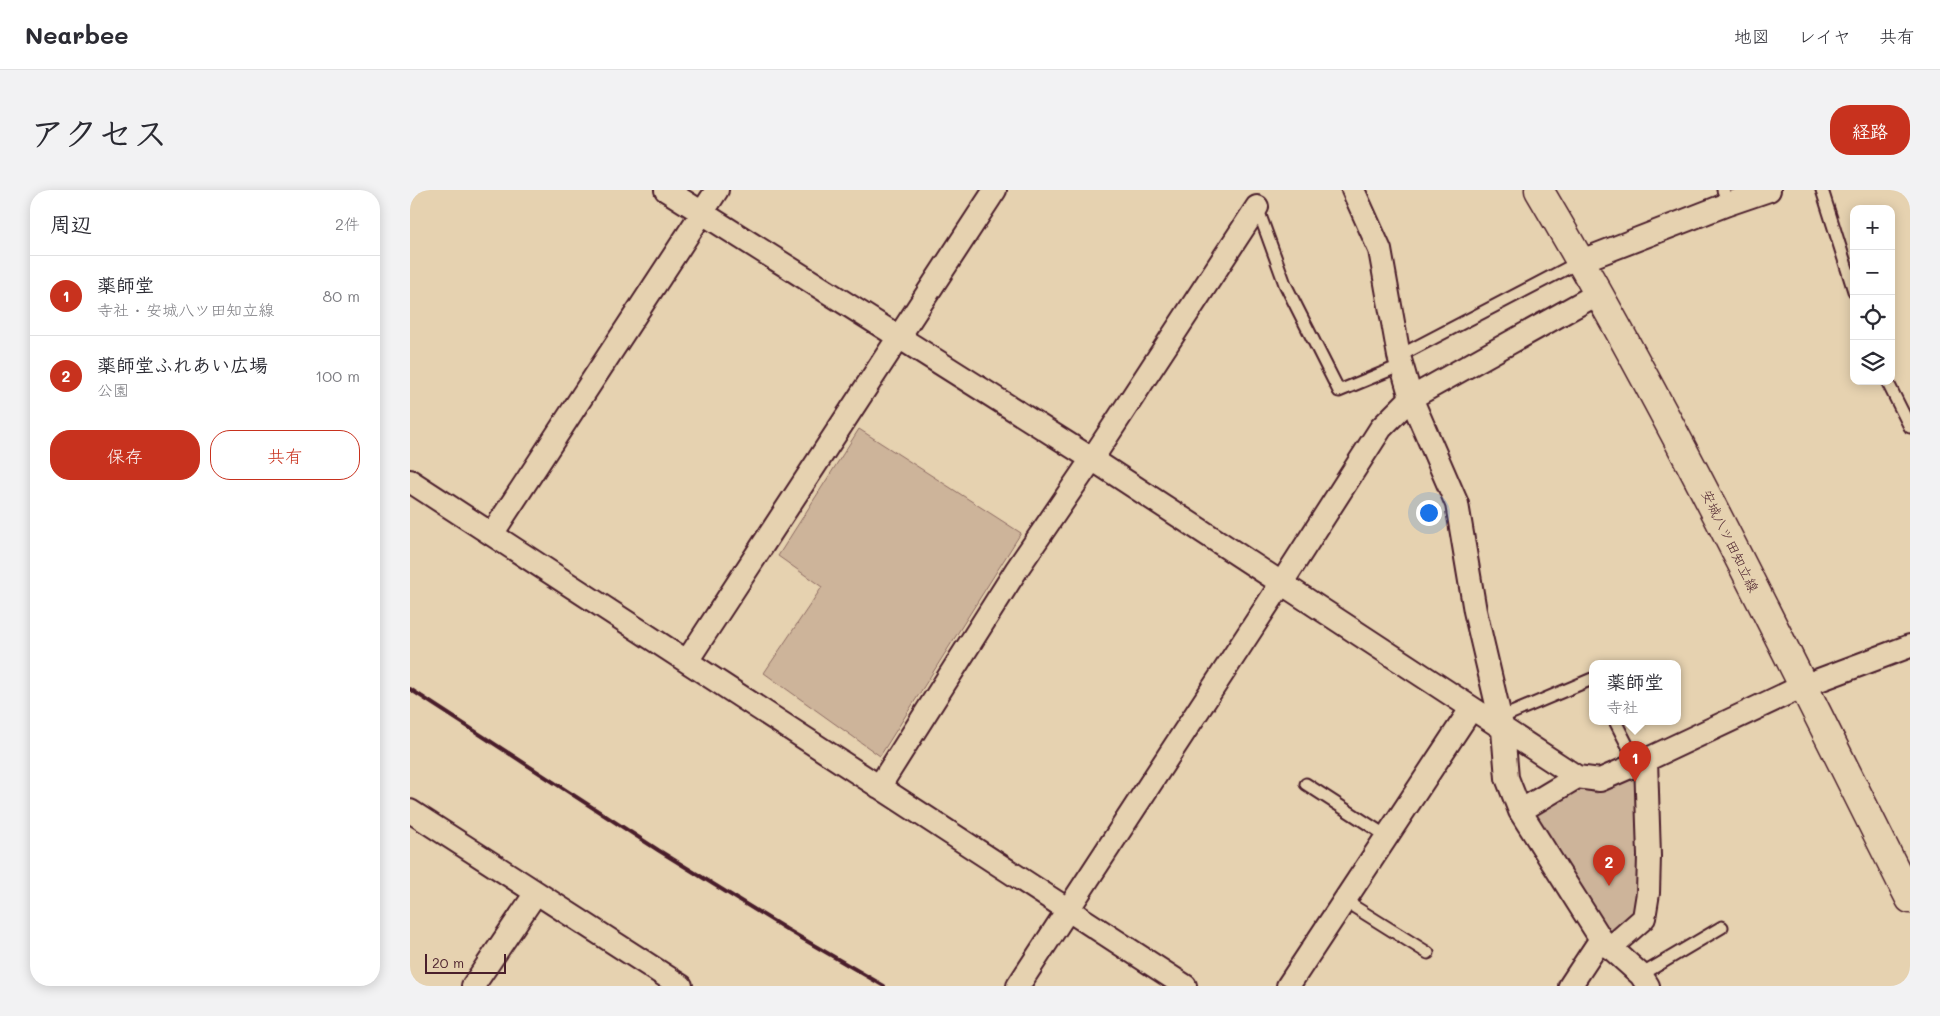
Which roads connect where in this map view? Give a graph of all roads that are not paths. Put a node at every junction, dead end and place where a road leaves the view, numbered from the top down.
1 (666, 190) edge
2 (717, 190) edge
3 (995, 190) edge
4 (1353, 190) edge
5 (1539, 190) edge
6 (1770, 190) edge
7 (1822, 190) edge
8 (1725, 197) edge
9 (1257, 207) joint
10 (702, 214) junction
11 (1581, 261) junction
12 (1850, 278) edge
13 (1599, 293) junction
14 (900, 337) junction
15 (1400, 361) junction
16 (1889, 385) edge
17 (1411, 398) junction
18 (1910, 427) edge
19 (1092, 459) junction
20 (410, 480) edge
21 (492, 534) junction
22 (1281, 584) junction
23 (1910, 646) edge
24 (687, 662) junction
25 (1589, 680) edge
26 (1803, 686) junction
27 (1471, 709) junction
28 (1502, 724) junction
29 (1618, 725) edge
30 (1641, 762) junction
31 (1577, 777) junction
32 (1306, 784) dead end
33 (879, 787) junction
34 (410, 811) edge
35 (1520, 811) junction
36 (1388, 837) junction
37 (536, 893) junction
38 (1910, 899) edge
39 (1345, 901) junction
40 (1068, 910) junction
41 (1722, 927) dead end
42 (1606, 944) junction
43 (1428, 953) dead end
44 (1644, 981) edge
45 (473, 986) edge
46 (681, 986) edge
47 (1018, 986) edge
48 (1185, 986) edge
49 (1288, 986) edge
50 (1570, 986) edge

1 - 10 street
2 - 10 street
3 - 14 street
4 - 15 street
5 - 11 main road, 安城八ツ田知立線
6 - 8 street
7 - 12 lane
8 - 11 street
9 - 15 lane
9 - 19 street
10 - 14 street
10 - 21 street
11 - 13 main road, 安城八ツ田知立線
11 - 15 lane
13 - 17 street
13 - 26 main road, 安城八ツ田知立線
14 - 19 street
14 - 24 street
15 - 17 street
16 - 18 lane
17 - 22 street
17 - 28 street
19 - 22 street
19 - 33 street
20 - 21 street
21 - 24 street
22 - 27 street
22 - 40 street
23 - 26 street
24 - 33 street
25 - 28 lane
26 - 30 street
26 - 38 main road, 安城八ツ田知立線
27 - 28 street
27 - 36 street
28 - 31 street
28 - 35 street
29 - 30 lane
30 - 31 street
30 - 42 street
31 - 35 street
32 - 36 lane
33 - 40 street
34 - 37 street
35 - 42 street
36 - 39 street
37 - 45 street
37 - 46 street
39 - 43 lane
39 - 49 street
40 - 47 street
40 - 48 street
41 - 44 lane
42 - 44 street
42 - 50 street

